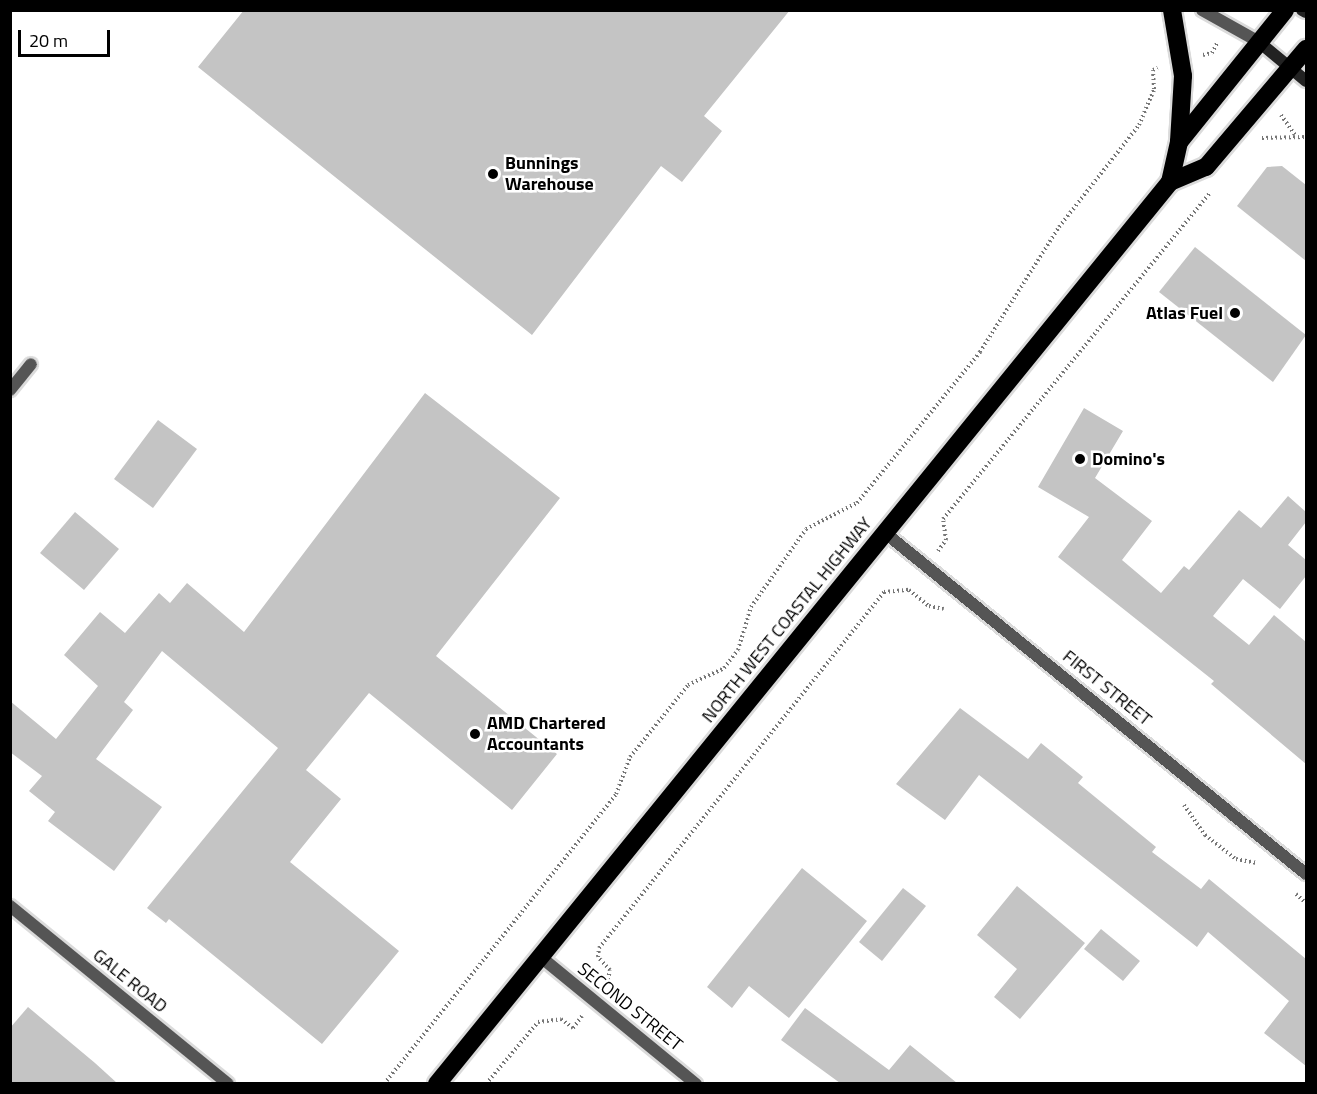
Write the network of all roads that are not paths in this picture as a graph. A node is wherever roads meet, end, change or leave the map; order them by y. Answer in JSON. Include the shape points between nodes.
{"nodes":[{"id":1,"x":1173,"y":10,"type":"edge"},
{"id":2,"x":1202,"y":10,"type":"edge"},
{"id":3,"x":1285,"y":10,"type":"edge"},
{"id":4,"x":1302,"y":10,"type":"edge"},
{"id":5,"x":1306,"y":12,"type":"edge"},
{"id":6,"x":1258,"y":42,"type":"junction"},
{"id":7,"x":1306,"y":49,"type":"edge"},
{"id":8,"x":1291,"y":68,"type":"junction"},
{"id":9,"x":1306,"y":81,"type":"edge"},
{"id":10,"x":1179,"y":142,"type":"junction"},
{"id":11,"x":1170,"y":182,"type":"junction"},
{"id":12,"x":31,"y":364,"type":"dead end"},
{"id":13,"x":10,"y":390,"type":"edge"},
{"id":14,"x":884,"y":532,"type":"junction"},
{"id":15,"x":1306,"y":873,"type":"edge"},
{"id":16,"x":10,"y":906,"type":"edge"},
{"id":17,"x":542,"y":958,"type":"junction"},
{"id":18,"x":228,"y":1083,"type":"edge"},
{"id":19,"x":437,"y":1083,"type":"edge"},
{"id":20,"x":696,"y":1083,"type":"edge"}],
"edges":[{"from":1,"to":10,"type":"highway","via":[[1184,76],[1177,116]]},
{"from":2,"to":6,"type":"street"},
{"from":3,"to":6,"type":"highway","name":"NORTH WEST COASTAL HIGHWAY"},
{"from":4,"to":5,"type":"street"},
{"from":6,"to":8,"type":"street"},
{"from":6,"to":10,"type":"highway","name":"NORTH WEST COASTAL HIGHWAY"},
{"from":7,"to":8,"type":"highway","name":"NORTH WEST COASTAL HIGHWAY"},
{"from":8,"to":9,"type":"street"},
{"from":8,"to":11,"type":"highway","name":"NORTH WEST COASTAL HIGHWAY","via":[[1206,167]]},
{"from":10,"to":11,"type":"highway","name":"NORTH WEST COASTAL HIGHWAY"},
{"from":11,"to":14,"type":"highway","name":"NORTH WEST COASTAL HIGHWAY"},
{"from":12,"to":13,"type":"street"},
{"from":14,"to":15,"type":"street","name":"FIRST STREET"},
{"from":14,"to":17,"type":"highway","name":"NORTH WEST COASTAL HIGHWAY"},
{"from":16,"to":18,"type":"street","name":"GALE ROAD"},
{"from":17,"to":19,"type":"highway","name":"NORTH WEST COASTAL HIGHWAY"},
{"from":17,"to":20,"type":"street","name":"SECOND STREET"}]}
